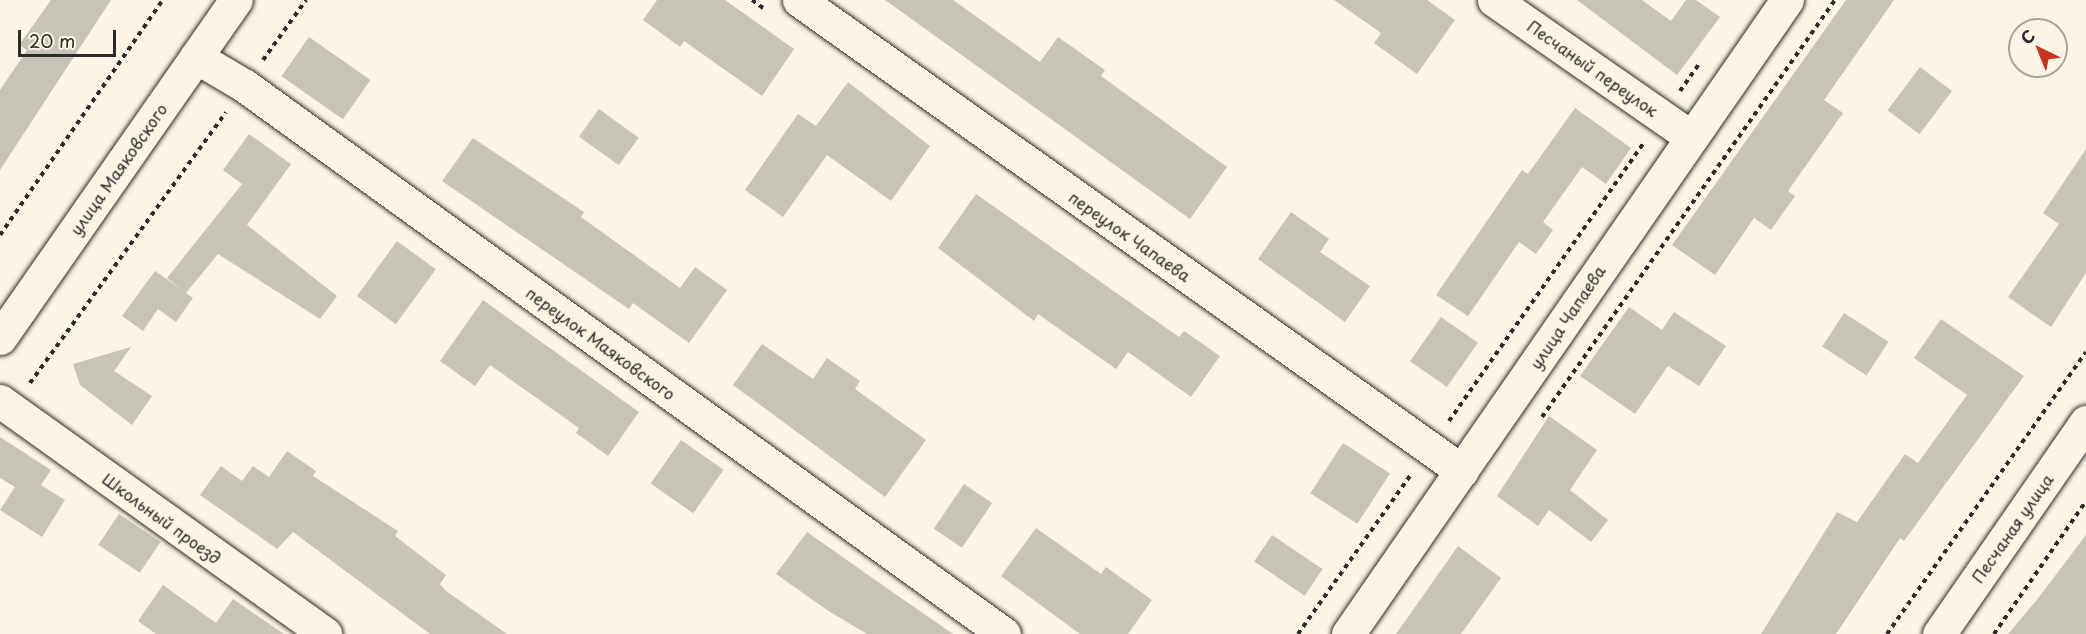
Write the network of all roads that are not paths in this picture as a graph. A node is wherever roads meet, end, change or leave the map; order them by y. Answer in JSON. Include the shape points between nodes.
{"nodes":[{"id":1,"x":236,"y":0,"type":"edge"},
{"id":2,"x":800,"y":0,"type":"edge"},
{"id":3,"x":1494,"y":0,"type":"edge"},
{"id":4,"x":1787,"y":0,"type":"edge"},
{"id":5,"x":196,"y":57,"type":"junction"},
{"id":6,"x":1691,"y":137,"type":"junction"},
{"id":7,"x":0,"y":338,"type":"edge"},
{"id":8,"x":6,"y":405,"type":"edge"},
{"id":9,"x":2086,"y":422,"type":"edge"},
{"id":10,"x":1462,"y":471,"type":"junction"},
{"id":11,"x":325,"y":634,"type":"edge"},
{"id":12,"x":1004,"y":634,"type":"edge"},
{"id":13,"x":1348,"y":634,"type":"edge"},
{"id":14,"x":1939,"y":634,"type":"edge"}],
"edges":[{"from":1,"to":5,"type":"street","name":"улица Маяковского"},
{"from":2,"to":10,"type":"street","name":"переулок Чапаева"},
{"from":3,"to":6,"type":"street","name":"Песчаный переулок"},
{"from":4,"to":6,"type":"street","name":"улица Чапаева"},
{"from":5,"to":7,"type":"street","name":"улица Маяковского"},
{"from":5,"to":12,"type":"street","name":"переулок Маяковского","via":[[245,86]]},
{"from":6,"to":10,"type":"street","name":"улица Чапаева"},
{"from":8,"to":11,"type":"street","name":"Школьный проезд"},
{"from":9,"to":14,"type":"street","name":"Песчаная улица"},
{"from":10,"to":13,"type":"street","name":"улица Чапаева"}]}
